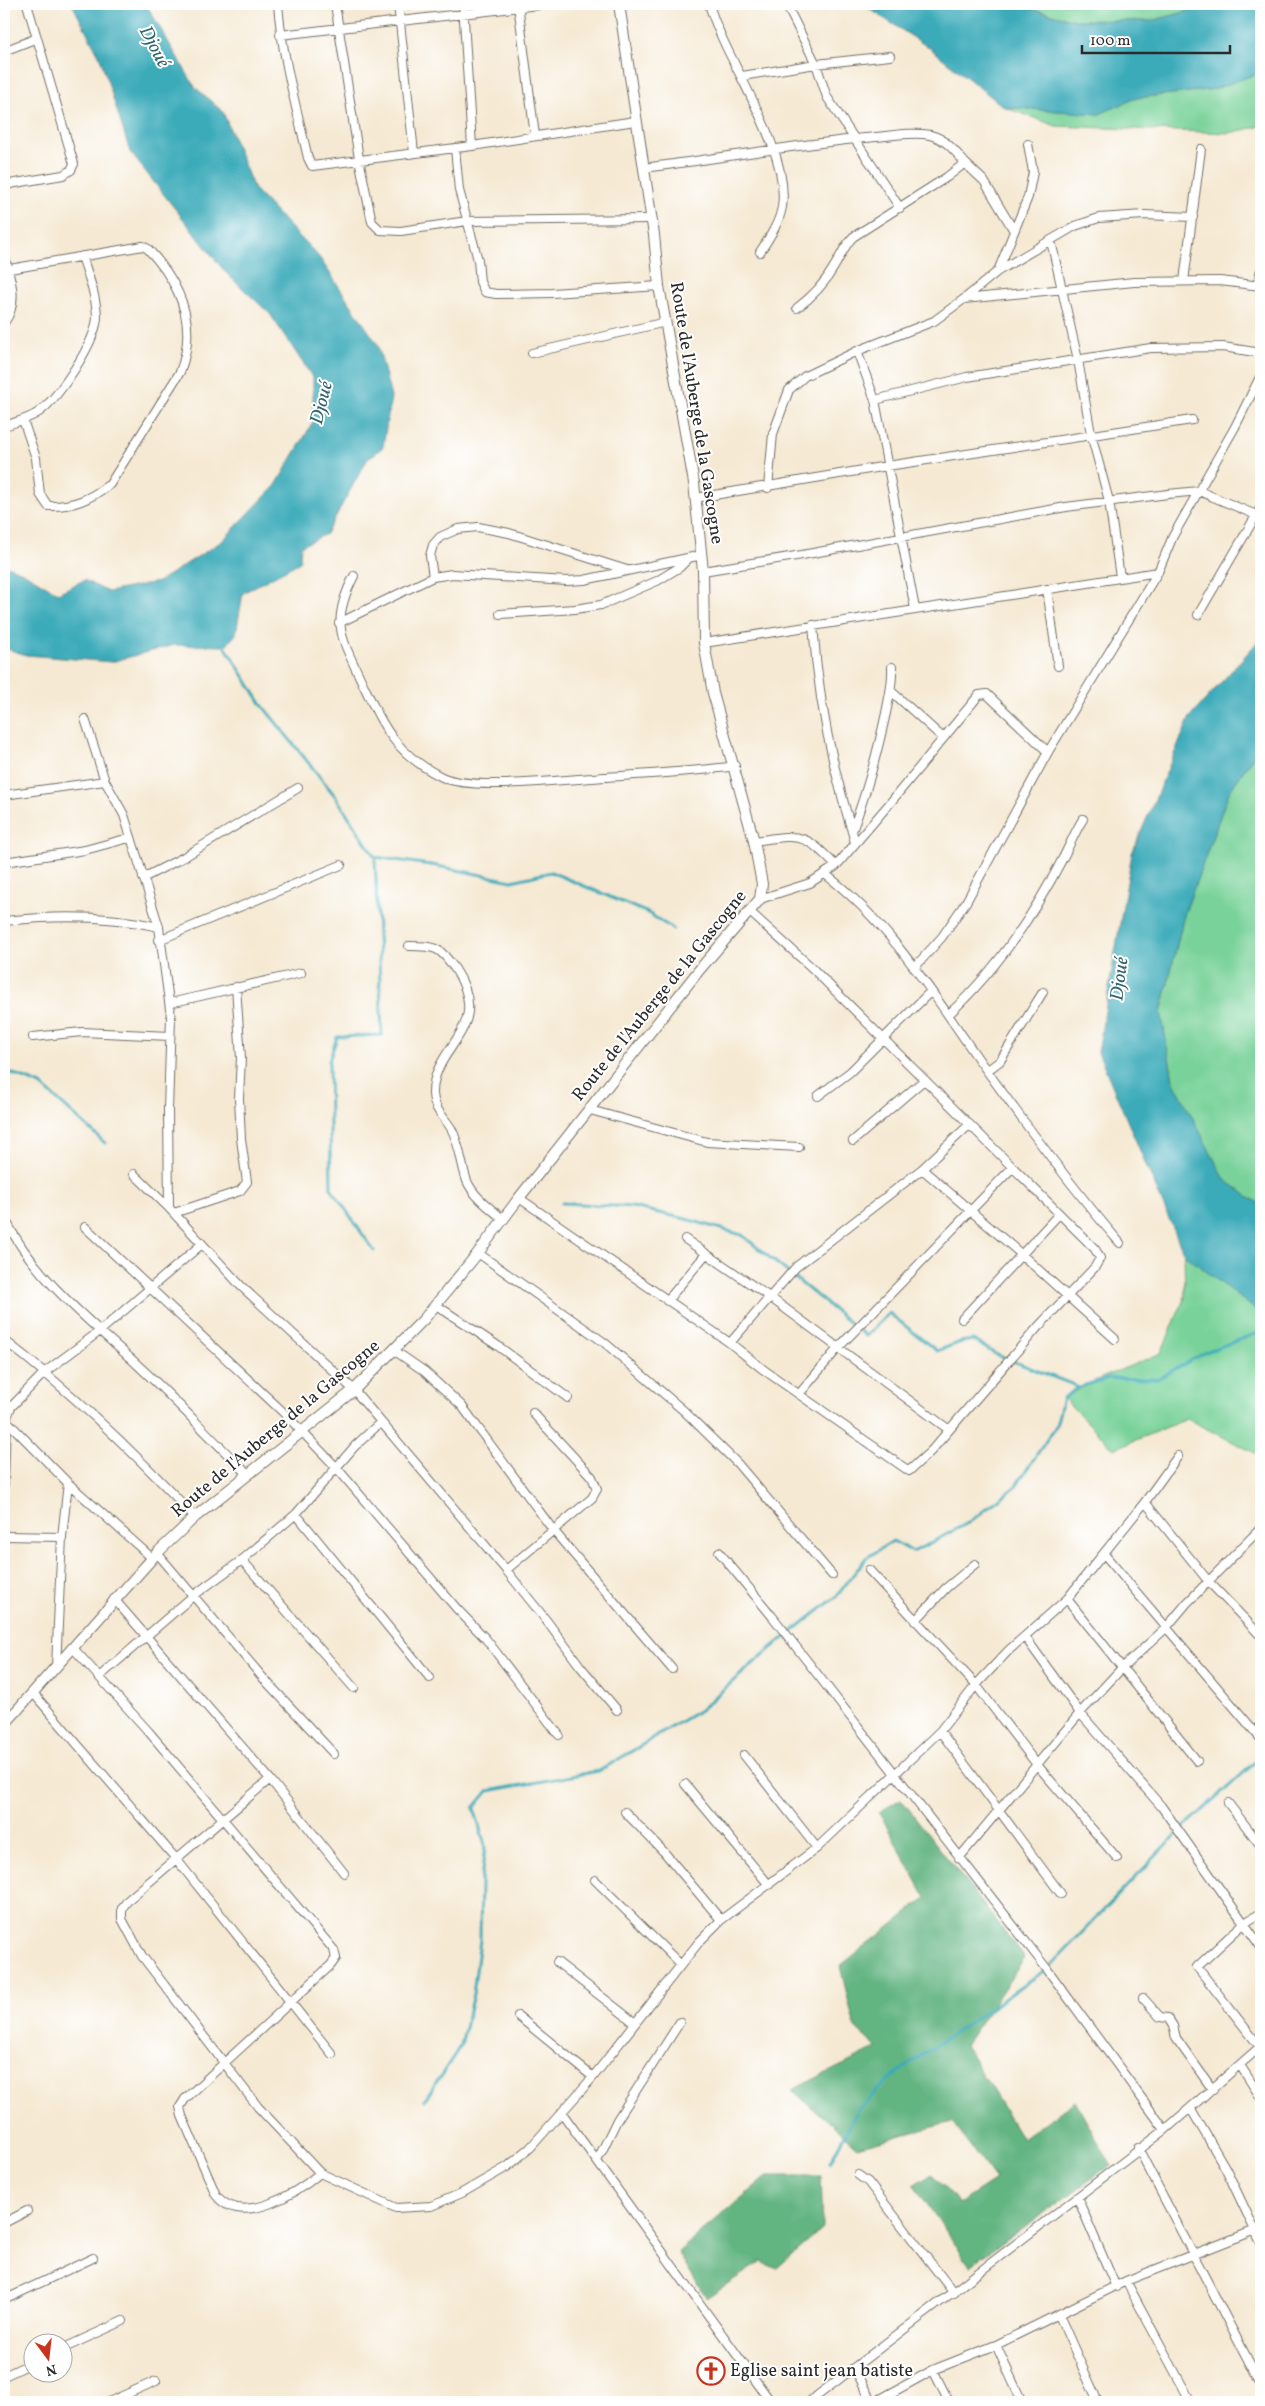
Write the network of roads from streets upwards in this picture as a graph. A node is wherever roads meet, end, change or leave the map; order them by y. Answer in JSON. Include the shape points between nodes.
{"nodes":[{"id":1,"x":27,"y":4,"type":"edge"},
{"id":2,"x":278,"y":4,"type":"edge"},
{"id":3,"x":335,"y":4,"type":"edge"},
{"id":4,"x":398,"y":4,"type":"edge"},
{"id":5,"x":463,"y":4,"type":"edge"},
{"id":6,"x":547,"y":4,"type":"edge"},
{"id":7,"x":619,"y":4,"type":"edge"},
{"id":8,"x":710,"y":4,"type":"edge"},
{"id":9,"x":775,"y":4,"type":"edge"},
{"id":10,"x":518,"y":5,"type":"edge"},
{"id":11,"x":786,"y":6,"type":"edge"},
{"id":12,"x":464,"y":13,"type":"junction"},
{"id":13,"x":400,"y":22,"type":"junction"},
{"id":14,"x":337,"y":28,"type":"junction"},
{"id":15,"x":280,"y":35,"type":"junction"},
{"id":16,"x":37,"y":38,"type":"junction"},
{"id":17,"x":4,"y":51,"type":"edge"},
{"id":18,"x":890,"y":56,"type":"dead end"},
{"id":19,"x":816,"y":64,"type":"junction"},
{"id":20,"x":742,"y":76,"type":"junction"},
{"id":21,"x":635,"y":121,"type":"junction"},
{"id":22,"x":535,"y":136,"type":"junction"},
{"id":23,"x":854,"y":139,"type":"junction"},
{"id":24,"x":1028,"y":144,"type":"dead end"},
{"id":25,"x":472,"y":146,"type":"junction"},
{"id":26,"x":455,"y":148,"type":"junction"},
{"id":27,"x":1201,"y":149,"type":"dead end"},
{"id":28,"x":774,"y":150,"type":"junction"},
{"id":29,"x":414,"y":153,"type":"junction"},
{"id":30,"x":359,"y":159,"type":"junction"},
{"id":31,"x":965,"y":163,"type":"junction"},
{"id":32,"x":643,"y":168,"type":"junction"},
{"id":33,"x":4,"y":185,"type":"edge"},
{"id":34,"x":900,"y":208,"type":"junction"},
{"id":35,"x":1192,"y":217,"type":"junction"},
{"id":36,"x":651,"y":219,"type":"junction"},
{"id":37,"x":467,"y":221,"type":"junction"},
{"id":38,"x":1014,"y":231,"type":"junction"},
{"id":39,"x":1051,"y":242,"type":"junction"},
{"id":40,"x":760,"y":252,"type":"dead end"},
{"id":41,"x":4,"y":255,"type":"edge"},
{"id":42,"x":82,"y":256,"type":"junction"},
{"id":43,"x":6,"y":270,"type":"edge"},
{"id":44,"x":1261,"y":270,"type":"edge"},
{"id":45,"x":998,"y":271,"type":"junction"},
{"id":46,"x":1184,"y":281,"type":"junction"},
{"id":47,"x":1259,"y":285,"type":"edge"},
{"id":48,"x":659,"y":286,"type":"junction"},
{"id":49,"x":1062,"y":289,"type":"junction"},
{"id":50,"x":964,"y":299,"type":"junction"},
{"id":51,"x":797,"y":308,"type":"dead end"},
{"id":52,"x":666,"y":322,"type":"junction"},
{"id":53,"x":4,"y":323,"type":"edge"},
{"id":54,"x":857,"y":351,"type":"junction"},
{"id":55,"x":532,"y":353,"type":"dead end"},
{"id":56,"x":1261,"y":353,"type":"edge"},
{"id":57,"x":1078,"y":360,"type":"junction"},
{"id":58,"x":1261,"y":375,"type":"edge"},
{"id":59,"x":875,"y":400,"type":"junction"},
{"id":60,"x":23,"y":420,"type":"junction"},
{"id":61,"x":1192,"y":420,"type":"dead end"},
{"id":62,"x":4,"y":426,"type":"edge"},
{"id":63,"x":1091,"y":434,"type":"junction"},
{"id":64,"x":887,"y":466,"type":"junction"},
{"id":65,"x":768,"y":488,"type":"junction"},
{"id":66,"x":1199,"y":492,"type":"junction"},
{"id":67,"x":696,"y":498,"type":"junction"},
{"id":68,"x":1109,"y":501,"type":"junction"},
{"id":69,"x":1261,"y":507,"type":"edge"},
{"id":70,"x":1259,"y":516,"type":"edge"},
{"id":71,"x":903,"y":537,"type":"junction"},
{"id":72,"x":702,"y":555,"type":"junction"},
{"id":73,"x":689,"y":558,"type":"junction"},
{"id":74,"x":629,"y":570,"type":"junction"},
{"id":75,"x":703,"y":571,"type":"junction"},
{"id":76,"x":1158,"y":572,"type":"junction"},
{"id":77,"x":354,"y":576,"type":"dead end"},
{"id":78,"x":434,"y":577,"type":"junction"},
{"id":79,"x":1120,"y":577,"type":"junction"},
{"id":80,"x":1047,"y":589,"type":"junction"},
{"id":81,"x":915,"y":609,"type":"junction"},
{"id":82,"x":500,"y":614,"type":"dead end"},
{"id":83,"x":1198,"y":614,"type":"dead end"},
{"id":84,"x":339,"y":622,"type":"junction"},
{"id":85,"x":813,"y":625,"type":"junction"},
{"id":86,"x":704,"y":643,"type":"junction"},
{"id":87,"x":1058,"y":666,"type":"dead end"},
{"id":88,"x":892,"y":667,"type":"dead end"},
{"id":89,"x":891,"y":691,"type":"junction"},
{"id":90,"x":84,"y":719,"type":"dead end"},
{"id":91,"x":942,"y":737,"type":"junction"},
{"id":92,"x":1048,"y":752,"type":"junction"},
{"id":93,"x":735,"y":766,"type":"junction"},
{"id":94,"x":105,"y":781,"type":"junction"},
{"id":95,"x":298,"y":788,"type":"dead end"},
{"id":96,"x":4,"y":795,"type":"edge"},
{"id":97,"x":1083,"y":819,"type":"dead end"},
{"id":98,"x":852,"y":832,"type":"junction"},
{"id":99,"x":129,"y":838,"type":"junction"},
{"id":100,"x":754,"y":841,"type":"junction"},
{"id":101,"x":855,"y":843,"type":"junction"},
{"id":102,"x":4,"y":862,"type":"edge"},
{"id":103,"x":341,"y":865,"type":"dead end"},
{"id":104,"x":836,"y":866,"type":"junction"},
{"id":105,"x":825,"y":874,"type":"junction"},
{"id":106,"x":143,"y":878,"type":"junction"},
{"id":107,"x":760,"y":900,"type":"junction"},
{"id":108,"x":750,"y":912,"type":"junction"},
{"id":109,"x":4,"y":921,"type":"edge"},
{"id":110,"x":159,"y":927,"type":"junction"},
{"id":111,"x":159,"y":940,"type":"junction"},
{"id":112,"x":409,"y":946,"type":"dead end"},
{"id":113,"x":915,"y":967,"type":"junction"},
{"id":114,"x":301,"y":973,"type":"dead end"},
{"id":115,"x":236,"y":987,"type":"junction"},
{"id":116,"x":931,"y":991,"type":"junction"},
{"id":117,"x":1043,"y":992,"type":"dead end"},
{"id":118,"x":170,"y":1003,"type":"junction"},
{"id":119,"x":948,"y":1015,"type":"junction"},
{"id":120,"x":33,"y":1036,"type":"dead end"},
{"id":121,"x":170,"y":1036,"type":"junction"},
{"id":122,"x":882,"y":1039,"type":"junction"},
{"id":123,"x":988,"y":1070,"type":"junction"},
{"id":124,"x":924,"y":1080,"type":"junction"},
{"id":125,"x":818,"y":1096,"type":"dead end"},
{"id":126,"x":590,"y":1110,"type":"junction"},
{"id":127,"x":969,"y":1125,"type":"junction"},
{"id":128,"x":853,"y":1141,"type":"dead end"},
{"id":129,"x":799,"y":1147,"type":"dead end"},
{"id":130,"x":1012,"y":1168,"type":"junction"},
{"id":131,"x":922,"y":1169,"type":"junction"},
{"id":132,"x":134,"y":1174,"type":"dead end"},
{"id":133,"x":518,"y":1198,"type":"junction"},
{"id":134,"x":969,"y":1210,"type":"junction"},
{"id":135,"x":172,"y":1211,"type":"junction"},
{"id":136,"x":1059,"y":1214,"type":"junction"},
{"id":137,"x":4,"y":1217,"type":"edge"},
{"id":138,"x":503,"y":1219,"type":"junction"},
{"id":139,"x":85,"y":1227,"type":"dead end"},
{"id":140,"x":685,"y":1239,"type":"dead end"},
{"id":141,"x":1120,"y":1243,"type":"dead end"},
{"id":142,"x":202,"y":1244,"type":"junction"},
{"id":143,"x":478,"y":1253,"type":"junction"},
{"id":144,"x":706,"y":1254,"type":"junction"},
{"id":145,"x":1021,"y":1254,"type":"junction"},
{"id":146,"x":150,"y":1288,"type":"junction"},
{"id":147,"x":1068,"y":1296,"type":"junction"},
{"id":148,"x":771,"y":1298,"type":"junction"},
{"id":149,"x":668,"y":1301,"type":"junction"},
{"id":150,"x":436,"y":1305,"type":"junction"},
{"id":151,"x":962,"y":1319,"type":"dead end"},
{"id":152,"x":100,"y":1330,"type":"junction"},
{"id":153,"x":1115,"y":1339,"type":"dead end"},
{"id":154,"x":4,"y":1340,"type":"edge"},
{"id":155,"x":730,"y":1344,"type":"junction"},
{"id":156,"x":839,"y":1347,"type":"junction"},
{"id":157,"x":395,"y":1351,"type":"junction"},
{"id":158,"x":45,"y":1372,"type":"junction"},
{"id":159,"x":354,"y":1390,"type":"junction"},
{"id":160,"x":800,"y":1394,"type":"junction"},
{"id":161,"x":568,"y":1398,"type":"dead end"},
{"id":162,"x":533,"y":1413,"type":"dead end"},
{"id":163,"x":5,"y":1419,"type":"edge"},
{"id":164,"x":381,"y":1422,"type":"junction"},
{"id":165,"x":948,"y":1429,"type":"junction"},
{"id":166,"x":302,"y":1431,"type":"junction"},
{"id":167,"x":1178,"y":1456,"type":"dead end"},
{"id":168,"x":336,"y":1467,"type":"junction"},
{"id":169,"x":248,"y":1474,"type":"junction"},
{"id":170,"x":68,"y":1482,"type":"junction"},
{"id":171,"x":4,"y":1484,"type":"edge"},
{"id":172,"x":1145,"y":1502,"type":"junction"},
{"id":173,"x":296,"y":1514,"type":"junction"},
{"id":174,"x":195,"y":1517,"type":"junction"},
{"id":175,"x":1261,"y":1528,"type":"edge"},
{"id":176,"x":552,"y":1530,"type":"junction"},
{"id":177,"x":4,"y":1536,"type":"edge"},
{"id":178,"x":62,"y":1537,"type":"junction"},
{"id":179,"x":719,"y":1552,"type":"dead end"},
{"id":180,"x":1104,"y":1554,"type":"junction"},
{"id":181,"x":154,"y":1556,"type":"junction"},
{"id":182,"x":242,"y":1560,"type":"junction"},
{"id":183,"x":976,"y":1564,"type":"dead end"},
{"id":184,"x":506,"y":1570,"type":"junction"},
{"id":185,"x":869,"y":1570,"type":"dead end"},
{"id":186,"x":832,"y":1575,"type":"dead end"},
{"id":187,"x":1209,"y":1582,"type":"junction"},
{"id":188,"x":193,"y":1596,"type":"junction"},
{"id":189,"x":114,"y":1599,"type":"junction"},
{"id":190,"x":1067,"y":1599,"type":"junction"},
{"id":191,"x":915,"y":1621,"type":"junction"},
{"id":192,"x":1166,"y":1628,"type":"junction"},
{"id":193,"x":1261,"y":1636,"type":"edge"},
{"id":194,"x":145,"y":1637,"type":"junction"},
{"id":195,"x":1025,"y":1637,"type":"junction"},
{"id":196,"x":73,"y":1648,"type":"junction"},
{"id":197,"x":56,"y":1668,"type":"junction"},
{"id":198,"x":1122,"y":1668,"type":"junction"},
{"id":199,"x":672,"y":1669,"type":"dead end"},
{"id":200,"x":99,"y":1677,"type":"junction"},
{"id":201,"x":430,"y":1678,"type":"dead end"},
{"id":202,"x":976,"y":1685,"type":"junction"},
{"id":203,"x":354,"y":1688,"type":"dead end"},
{"id":204,"x":34,"y":1694,"type":"junction"},
{"id":205,"x":617,"y":1710,"type":"dead end"},
{"id":206,"x":1080,"y":1714,"type":"junction"},
{"id":207,"x":4,"y":1725,"type":"edge"},
{"id":208,"x":940,"y":1731,"type":"junction"},
{"id":209,"x":559,"y":1735,"type":"dead end"},
{"id":210,"x":1261,"y":1739,"type":"edge"},
{"id":211,"x":334,"y":1754,"type":"dead end"},
{"id":212,"x":744,"y":1755,"type":"dead end"},
{"id":213,"x":1197,"y":1761,"type":"dead end"},
{"id":214,"x":1038,"y":1766,"type":"junction"},
{"id":215,"x":894,"y":1775,"type":"junction"},
{"id":216,"x":270,"y":1779,"type":"junction"},
{"id":217,"x":685,"y":1784,"type":"dead end"},
{"id":218,"x":1228,"y":1803,"type":"dead end"},
{"id":219,"x":999,"y":1811,"type":"junction"},
{"id":220,"x":625,"y":1812,"type":"dead end"},
{"id":221,"x":224,"y":1820,"type":"junction"},
{"id":222,"x":1261,"y":1846,"type":"edge"},
{"id":223,"x":817,"y":1848,"type":"junction"},
{"id":224,"x":959,"y":1858,"type":"junction"},
{"id":225,"x":1117,"y":1858,"type":"dead end"},
{"id":226,"x":176,"y":1860,"type":"junction"},
{"id":227,"x":344,"y":1873,"type":"dead end"},
{"id":228,"x":595,"y":1880,"type":"dead end"},
{"id":229,"x":769,"y":1885,"type":"junction"},
{"id":230,"x":1062,"y":1894,"type":"dead end"},
{"id":231,"x":1261,"y":1913,"type":"edge"},
{"id":232,"x":721,"y":1920,"type":"junction"},
{"id":233,"x":1243,"y":1924,"type":"junction"},
{"id":234,"x":1261,"y":1947,"type":"edge"},
{"id":235,"x":557,"y":1962,"type":"dead end"},
{"id":236,"x":680,"y":1964,"type":"junction"},
{"id":237,"x":1143,"y":1998,"type":"dead end"},
{"id":238,"x":292,"y":2003,"type":"junction"},
{"id":239,"x":518,"y":2016,"type":"dead end"},
{"id":240,"x":680,"y":2022,"type":"dead end"},
{"id":241,"x":635,"y":2023,"type":"junction"},
{"id":242,"x":1261,"y":2046,"type":"edge"},
{"id":243,"x":332,"y":2054,"type":"dead end"},
{"id":244,"x":224,"y":2064,"type":"junction"},
{"id":245,"x":1240,"y":2065,"type":"junction"},
{"id":246,"x":593,"y":2077,"type":"junction"},
{"id":247,"x":1213,"y":2090,"type":"junction"},
{"id":248,"x":1261,"y":2098,"type":"edge"},
{"id":249,"x":1191,"y":2108,"type":"junction"},
{"id":250,"x":562,"y":2113,"type":"junction"},
{"id":251,"x":1165,"y":2130,"type":"junction"},
{"id":252,"x":1138,"y":2148,"type":"junction"},
{"id":253,"x":597,"y":2161,"type":"junction"},
{"id":254,"x":320,"y":2173,"type":"junction"},
{"id":255,"x":858,"y":2175,"type":"dead end"},
{"id":256,"x":1078,"y":2197,"type":"junction"},
{"id":257,"x":27,"y":2211,"type":"dead end"},
{"id":258,"x":4,"y":2223,"type":"edge"},
{"id":259,"x":1258,"y":2230,"type":"edge"},
{"id":260,"x":1261,"y":2243,"type":"edge"},
{"id":261,"x":1192,"y":2255,"type":"junction"},
{"id":262,"x":93,"y":2258,"type":"dead end"},
{"id":263,"x":1126,"y":2281,"type":"junction"},
{"id":264,"x":1116,"y":2287,"type":"junction"},
{"id":265,"x":954,"y":2293,"type":"junction"},
{"id":266,"x":4,"y":2300,"type":"edge"},
{"id":267,"x":1059,"y":2315,"type":"junction"},
{"id":268,"x":123,"y":2321,"type":"dead end"},
{"id":269,"x":72,"y":2344,"type":"edge"},
{"id":270,"x":996,"y":2345,"type":"junction"},
{"id":271,"x":22,"y":2368,"type":"edge"},
{"id":272,"x":854,"y":2368,"type":"junction"},
{"id":273,"x":933,"y":2370,"type":"junction"},
{"id":274,"x":4,"y":2376,"type":"edge"},
{"id":275,"x":156,"y":2381,"type":"dead end"},
{"id":276,"x":1261,"y":2385,"type":"edge"},
{"id":277,"x":110,"y":2402,"type":"edge"},
{"id":278,"x":771,"y":2402,"type":"edge"},
{"id":279,"x":809,"y":2402,"type":"edge"},
{"id":280,"x":874,"y":2402,"type":"edge"},
{"id":281,"x":950,"y":2402,"type":"edge"},
{"id":282,"x":1022,"y":2402,"type":"edge"},
{"id":283,"x":1098,"y":2402,"type":"edge"},
{"id":284,"x":1190,"y":2402,"type":"edge"}],
"edges":[{"from":1,"to":16,"type":"street"},
{"from":2,"to":15,"type":"street"},
{"from":3,"to":14,"type":"street"},
{"from":4,"to":13,"type":"street"},
{"from":5,"to":12,"type":"street"},
{"from":6,"to":10,"type":"street"},
{"from":7,"to":21,"type":"street","name":"Route de l'Auberge de la Gascogne"},
{"from":8,"to":20,"type":"street"},
{"from":9,"to":11,"type":"street"},
{"from":10,"to":12,"type":"street"},
{"from":10,"to":22,"type":"street"},
{"from":11,"to":19,"type":"street"},
{"from":12,"to":13,"type":"street"},
{"from":12,"to":25,"type":"street"},
{"from":13,"to":14,"type":"street"},
{"from":13,"to":29,"type":"street"},
{"from":14,"to":15,"type":"street"},
{"from":14,"to":30,"type":"street"},
{"from":15,"to":30,"type":"street","via":[[312,166]]},
{"from":16,"to":17,"type":"street"},
{"from":16,"to":33,"type":"street","via":[[74,164],[63,175]]},
{"from":18,"to":19,"type":"street"},
{"from":19,"to":20,"type":"street"},
{"from":19,"to":23,"type":"street","via":[[827,97]]},
{"from":20,"to":28,"type":"street"},
{"from":21,"to":22,"type":"street"},
{"from":21,"to":32,"type":"street","name":"Route de l'Auberge de la Gascogne"},
{"from":22,"to":25,"type":"street"},
{"from":23,"to":28,"type":"street"},
{"from":23,"to":31,"type":"street","via":[[929,135],[951,146]]},
{"from":23,"to":34,"type":"street"},
{"from":24,"to":38,"type":"street","via":[[1033,172],[1028,197]]},
{"from":25,"to":26,"type":"street"},
{"from":26,"to":29,"type":"street"},
{"from":26,"to":37,"type":"street","via":[[459,190]]},
{"from":27,"to":35,"type":"street"},
{"from":28,"to":32,"type":"street"},
{"from":28,"to":40,"type":"street","via":[[782,184],[782,206],[778,221]]},
{"from":29,"to":30,"type":"street"},
{"from":30,"to":37,"type":"street","via":[[372,222],[380,230],[400,231]]},
{"from":31,"to":34,"type":"street"},
{"from":31,"to":38,"type":"street","via":[[984,181]]},
{"from":32,"to":36,"type":"street","name":"Route de l'Auberge de la Gascogne"},
{"from":34,"to":51,"type":"street","via":[[848,242],[818,289]]},
{"from":35,"to":39,"type":"street","via":[[1144,215],[1099,218],[1075,226]]},
{"from":35,"to":46,"type":"street"},
{"from":36,"to":37,"type":"street"},
{"from":36,"to":48,"type":"street","name":"Route de l'Auberge de la Gascogne"},
{"from":37,"to":48,"type":"street","via":[[485,292],[552,293]]},
{"from":38,"to":45,"type":"street"},
{"from":39,"to":45,"type":"street"},
{"from":39,"to":49,"type":"street"},
{"from":41,"to":43,"type":"street"},
{"from":42,"to":43,"type":"street"},
{"from":42,"to":60,"type":"street","via":[[94,297],[95,333],[52,400]]},
{"from":42,"to":60,"type":"street","via":[[134,246],[148,249],[173,278],[189,336],[187,354],[180,372],[110,484],[93,497],[65,507],[48,506],[40,494],[36,458]]},
{"from":43,"to":53,"type":"street","via":[[13,288],[13,301]]},
{"from":44,"to":47,"type":"street"},
{"from":45,"to":50,"type":"street"},
{"from":46,"to":47,"type":"street"},
{"from":46,"to":49,"type":"street"},
{"from":48,"to":52,"type":"street","name":"Route de l'Auberge de la Gascogne"},
{"from":49,"to":50,"type":"street"},
{"from":49,"to":57,"type":"street"},
{"from":50,"to":54,"type":"street","via":[[934,321]]},
{"from":52,"to":55,"type":"street"},
{"from":52,"to":67,"type":"street","name":"Route de l'Auberge de la Gascogne"},
{"from":54,"to":59,"type":"street"},
{"from":54,"to":65,"type":"street","via":[[805,376],[789,390],[773,434]]},
{"from":56,"to":57,"type":"street","via":[[1240,348],[1178,346]]},
{"from":57,"to":59,"type":"street","via":[[966,377]]},
{"from":57,"to":63,"type":"street"},
{"from":58,"to":66,"type":"street"},
{"from":59,"to":64,"type":"street"},
{"from":60,"to":62,"type":"street"},
{"from":61,"to":63,"type":"street"},
{"from":63,"to":64,"type":"street"},
{"from":63,"to":68,"type":"street"},
{"from":64,"to":65,"type":"street"},
{"from":64,"to":71,"type":"street"},
{"from":65,"to":67,"type":"street"},
{"from":66,"to":68,"type":"street"},
{"from":66,"to":70,"type":"street"},
{"from":66,"to":76,"type":"street"},
{"from":67,"to":72,"type":"street","name":"Route de l'Auberge de la Gascogne"},
{"from":68,"to":71,"type":"street"},
{"from":68,"to":79,"type":"street"},
{"from":69,"to":70,"type":"street"},
{"from":70,"to":83,"type":"street"},
{"from":71,"to":75,"type":"street"},
{"from":71,"to":81,"type":"street"},
{"from":72,"to":73,"type":"street"},
{"from":72,"to":75,"type":"street","name":"Route de l'Auberge de la Gascogne"},
{"from":73,"to":74,"type":"street"},
{"from":73,"to":82,"type":"street","via":[[657,581],[601,605],[562,611]]},
{"from":74,"to":78,"type":"street","via":[[567,581],[452,574]]},
{"from":74,"to":78,"type":"street","via":[[509,533],[478,527],[458,529],[440,537],[430,556]]},
{"from":75,"to":86,"type":"street","name":"Route de l'Auberge de la Gascogne"},
{"from":76,"to":79,"type":"street"},
{"from":76,"to":92,"type":"street"},
{"from":77,"to":84,"type":"street","via":[[343,598]]},
{"from":78,"to":84,"type":"street"},
{"from":79,"to":80,"type":"street"},
{"from":80,"to":81,"type":"street"},
{"from":80,"to":87,"type":"street"},
{"from":81,"to":85,"type":"street"},
{"from":84,"to":93,"type":"street","via":[[350,656],[380,721],[394,743],[443,777],[461,783],[550,781],[693,772]]},
{"from":85,"to":86,"type":"street"},
{"from":85,"to":98,"type":"street","via":[[816,672],[824,717]]},
{"from":86,"to":93,"type":"street","name":"Route de l'Auberge de la Gascogne","via":[[713,693]]},
{"from":88,"to":89,"type":"street"},
{"from":89,"to":91,"type":"street"},
{"from":89,"to":98,"type":"street","via":[[868,790]]},
{"from":90,"to":94,"type":"street"},
{"from":91,"to":92,"type":"street","via":[[973,700],[987,694]]},
{"from":91,"to":101,"type":"street"},
{"from":92,"to":113,"type":"street","via":[[966,902],[942,937]]},
{"from":93,"to":100,"type":"street","name":"Route de l'Auberge de la Gascogne"},
{"from":94,"to":96,"type":"street"},
{"from":94,"to":99,"type":"street","via":[[124,815]]},
{"from":95,"to":106,"type":"street","via":[[192,853]]},
{"from":97,"to":119,"type":"street","via":[[1011,945],[970,995]]},
{"from":98,"to":101,"type":"street"},
{"from":99,"to":102,"type":"street","via":[[85,850]]},
{"from":99,"to":106,"type":"street"},
{"from":100,"to":104,"type":"street","via":[[793,836],[809,840]]},
{"from":100,"to":107,"type":"street","name":"Route de l'Auberge de la Gascogne","via":[[762,884]]},
{"from":101,"to":104,"type":"street"},
{"from":103,"to":111,"type":"street"},
{"from":104,"to":105,"type":"street"},
{"from":105,"to":107,"type":"street","via":[[810,883]]},
{"from":105,"to":113,"type":"street","via":[[867,910]]},
{"from":106,"to":110,"type":"street"},
{"from":107,"to":108,"type":"street","name":"Route de l'Auberge de la Gascogne"},
{"from":108,"to":122,"type":"street","via":[[810,966]]},
{"from":108,"to":126,"type":"street","name":"Route de l'Auberge de la Gascogne","via":[[700,969]]},
{"from":109,"to":110,"type":"street","via":[[102,918]]},
{"from":110,"to":111,"type":"street"},
{"from":111,"to":118,"type":"street"},
{"from":112,"to":138,"type":"street","via":[[440,949],[466,986],[469,1007],[466,1019],[461,1035],[437,1076],[433,1095],[435,1108],[456,1137],[468,1182],[483,1202]]},
{"from":113,"to":116,"type":"street"},
{"from":114,"to":115,"type":"street"},
{"from":115,"to":118,"type":"street"},
{"from":115,"to":135,"type":"street","via":[[241,1058],[240,1130],[247,1182],[240,1191]]},
{"from":116,"to":119,"type":"street"},
{"from":116,"to":122,"type":"street"},
{"from":117,"to":123,"type":"street","via":[[1000,1061]]},
{"from":118,"to":121,"type":"street"},
{"from":119,"to":123,"type":"street"},
{"from":120,"to":121,"type":"street","via":[[82,1032]]},
{"from":121,"to":135,"type":"street"},
{"from":122,"to":124,"type":"street"},
{"from":122,"to":125,"type":"street","via":[[850,1072]]},
{"from":123,"to":141,"type":"street","via":[[1084,1201]]},
{"from":124,"to":127,"type":"street"},
{"from":124,"to":128,"type":"street"},
{"from":126,"to":129,"type":"street","via":[[707,1142]]},
{"from":126,"to":133,"type":"street","name":"Route de l'Auberge de la Gascogne"},
{"from":127,"to":130,"type":"street"},
{"from":127,"to":131,"type":"street"},
{"from":130,"to":134,"type":"street"},
{"from":130,"to":136,"type":"street"},
{"from":131,"to":134,"type":"street"},
{"from":131,"to":148,"type":"street","via":[[796,1267]]},
{"from":132,"to":135,"type":"street"},
{"from":133,"to":138,"type":"street","name":"Route de l'Auberge de la Gascogne"},
{"from":133,"to":149,"type":"street"},
{"from":134,"to":145,"type":"street"},
{"from":134,"to":156,"type":"street"},
{"from":135,"to":142,"type":"street"},
{"from":136,"to":145,"type":"street"},
{"from":136,"to":147,"type":"street","via":[[1100,1258]]},
{"from":137,"to":152,"type":"street","via":[[15,1239],[55,1288]]},
{"from":138,"to":143,"type":"street","name":"Route de l'Auberge de la Gascogne"},
{"from":139,"to":146,"type":"street"},
{"from":140,"to":144,"type":"street"},
{"from":142,"to":146,"type":"street"},
{"from":142,"to":159,"type":"street","via":[[241,1286]]},
{"from":143,"to":150,"type":"street","name":"Route de l'Auberge de la Gascogne"},
{"from":143,"to":186,"type":"street","via":[[605,1343],[684,1410],[737,1463]]},
{"from":144,"to":148,"type":"street"},
{"from":144,"to":149,"type":"street"},
{"from":145,"to":147,"type":"street"},
{"from":145,"to":151,"type":"street"},
{"from":146,"to":152,"type":"street"},
{"from":146,"to":166,"type":"street"},
{"from":147,"to":153,"type":"street"},
{"from":147,"to":165,"type":"street"},
{"from":148,"to":155,"type":"street"},
{"from":148,"to":156,"type":"street"},
{"from":149,"to":155,"type":"street"},
{"from":150,"to":157,"type":"street","name":"Route de l'Auberge de la Gascogne"},
{"from":150,"to":161,"type":"street"},
{"from":152,"to":158,"type":"street"},
{"from":152,"to":169,"type":"street"},
{"from":154,"to":158,"type":"street"},
{"from":155,"to":160,"type":"street"},
{"from":156,"to":160,"type":"street"},
{"from":156,"to":165,"type":"street"},
{"from":157,"to":159,"type":"street","name":"Route de l'Auberge de la Gascogne"},
{"from":157,"to":176,"type":"street","via":[[424,1371],[462,1406]]},
{"from":158,"to":163,"type":"street","via":[[11,1406]]},
{"from":158,"to":174,"type":"street","via":[[138,1458]]},
{"from":159,"to":164,"type":"street"},
{"from":159,"to":166,"type":"street","name":"Route de l'Auberge de la Gascogne"},
{"from":160,"to":165,"type":"street","via":[[910,1471]]},
{"from":162,"to":176,"type":"street","via":[[592,1477],[597,1488],[592,1498]]},
{"from":163,"to":170,"type":"street"},
{"from":163,"to":171,"type":"street"},
{"from":164,"to":168,"type":"street"},
{"from":164,"to":184,"type":"street"},
{"from":166,"to":168,"type":"street"},
{"from":166,"to":169,"type":"street","name":"Route de l'Auberge de la Gascogne"},
{"from":167,"to":172,"type":"street"},
{"from":168,"to":173,"type":"street"},
{"from":168,"to":209,"type":"street","via":[[486,1639]]},
{"from":169,"to":174,"type":"street","name":"Route de l'Auberge de la Gascogne"},
{"from":170,"to":178,"type":"street"},
{"from":170,"to":181,"type":"street"},
{"from":172,"to":180,"type":"street"},
{"from":172,"to":187,"type":"street"},
{"from":173,"to":182,"type":"street"},
{"from":173,"to":201,"type":"street"},
{"from":174,"to":181,"type":"street","name":"Route de l'Auberge de la Gascogne"},
{"from":175,"to":187,"type":"street"},
{"from":176,"to":184,"type":"street"},
{"from":176,"to":199,"type":"street"},
{"from":177,"to":178,"type":"street"},
{"from":178,"to":197,"type":"street"},
{"from":179,"to":215,"type":"street"},
{"from":180,"to":190,"type":"street"},
{"from":180,"to":192,"type":"street"},
{"from":181,"to":188,"type":"street"},
{"from":181,"to":189,"type":"street","name":"Route de l'Auberge de la Gascogne"},
{"from":182,"to":188,"type":"street"},
{"from":182,"to":203,"type":"street"},
{"from":183,"to":191,"type":"street","via":[[946,1588]]},
{"from":184,"to":205,"type":"street"},
{"from":185,"to":191,"type":"street"},
{"from":187,"to":192,"type":"street"},
{"from":187,"to":193,"type":"street"},
{"from":188,"to":194,"type":"street"},
{"from":188,"to":211,"type":"street"},
{"from":189,"to":194,"type":"street"},
{"from":189,"to":196,"type":"street","name":"Route de l'Auberge de la Gascogne"},
{"from":190,"to":195,"type":"street"},
{"from":190,"to":198,"type":"street"},
{"from":191,"to":202,"type":"street"},
{"from":192,"to":198,"type":"street"},
{"from":192,"to":210,"type":"street"},
{"from":194,"to":200,"type":"street"},
{"from":194,"to":216,"type":"street"},
{"from":195,"to":202,"type":"street"},
{"from":195,"to":206,"type":"street"},
{"from":196,"to":197,"type":"street","name":"Route de l'Auberge de la Gascogne"},
{"from":196,"to":200,"type":"street"},
{"from":197,"to":204,"type":"street","name":"Route de l'Auberge de la Gascogne"},
{"from":198,"to":206,"type":"street"},
{"from":198,"to":213,"type":"street"},
{"from":200,"to":221,"type":"street"},
{"from":202,"to":208,"type":"street"},
{"from":202,"to":214,"type":"street"},
{"from":204,"to":207,"type":"street","name":"Route de l'Auberge de la Gascogne"},
{"from":204,"to":226,"type":"street"},
{"from":206,"to":214,"type":"street"},
{"from":206,"to":233,"type":"street","via":[[1161,1806]]},
{"from":208,"to":215,"type":"street"},
{"from":208,"to":219,"type":"street"},
{"from":212,"to":223,"type":"street"},
{"from":214,"to":219,"type":"street"},
{"from":214,"to":225,"type":"street"},
{"from":215,"to":223,"type":"street"},
{"from":215,"to":224,"type":"street"},
{"from":216,"to":221,"type":"street"},
{"from":216,"to":227,"type":"street"},
{"from":217,"to":229,"type":"street"},
{"from":218,"to":222,"type":"street"},
{"from":219,"to":224,"type":"street"},
{"from":219,"to":230,"type":"street"},
{"from":220,"to":232,"type":"street","via":[[664,1852]]},
{"from":221,"to":226,"type":"street"},
{"from":221,"to":238,"type":"street","via":[[334,1950],[336,1958]]},
{"from":223,"to":229,"type":"street"},
{"from":224,"to":251,"type":"street","via":[[1047,1969]]},
{"from":226,"to":238,"type":"street"},
{"from":226,"to":244,"type":"street","via":[[128,1900],[122,1908],[122,1919],[142,1956]]},
{"from":228,"to":236,"type":"street"},
{"from":229,"to":232,"type":"street"},
{"from":231,"to":233,"type":"street"},
{"from":232,"to":236,"type":"street"},
{"from":233,"to":234,"type":"street"},
{"from":233,"to":242,"type":"street","via":[[1198,1967]]},
{"from":235,"to":241,"type":"street"},
{"from":236,"to":241,"type":"street"},
{"from":237,"to":247,"type":"street","via":[[1160,2017],[1168,2018],[1174,2026],[1176,2038]]},
{"from":238,"to":243,"type":"street"},
{"from":238,"to":244,"type":"street"},
{"from":239,"to":246,"type":"street"},
{"from":240,"to":253,"type":"street","via":[[617,2120]]},
{"from":241,"to":246,"type":"street"},
{"from":242,"to":245,"type":"street"},
{"from":244,"to":254,"type":"street","via":[[258,2107]]},
{"from":244,"to":254,"type":"street","via":[[185,2099],[180,2108],[221,2202],[242,2208],[277,2201],[302,2188]]},
{"from":245,"to":247,"type":"street"},
{"from":245,"to":248,"type":"street"},
{"from":246,"to":250,"type":"street"},
{"from":247,"to":249,"type":"street"},
{"from":249,"to":251,"type":"street"},
{"from":249,"to":259,"type":"street"},
{"from":250,"to":253,"type":"street"},
{"from":250,"to":254,"type":"street","via":[[530,2148],[507,2167],[462,2193],[431,2206],[396,2208]]},
{"from":251,"to":252,"type":"street"},
{"from":252,"to":256,"type":"street"},
{"from":252,"to":261,"type":"street"},
{"from":253,"to":278,"type":"street"},
{"from":255,"to":265,"type":"street","via":[[868,2182]]},
{"from":256,"to":264,"type":"street"},
{"from":256,"to":265,"type":"street"},
{"from":257,"to":258,"type":"street"},
{"from":259,"to":260,"type":"street"},
{"from":259,"to":261,"type":"street"},
{"from":261,"to":263,"type":"street"},
{"from":261,"to":276,"type":"street"},
{"from":262,"to":266,"type":"street"},
{"from":263,"to":264,"type":"street"},
{"from":263,"to":284,"type":"street"},
{"from":264,"to":267,"type":"street"},
{"from":265,"to":272,"type":"street"},
{"from":267,"to":270,"type":"street"},
{"from":267,"to":283,"type":"street"},
{"from":268,"to":269,"type":"street"},
{"from":270,"to":273,"type":"street"},
{"from":270,"to":282,"type":"street"},
{"from":271,"to":274,"type":"street"},
{"from":272,"to":279,"type":"street"},
{"from":272,"to":280,"type":"street"},
{"from":273,"to":280,"type":"street"},
{"from":273,"to":281,"type":"street"},
{"from":275,"to":277,"type":"street"}]}
